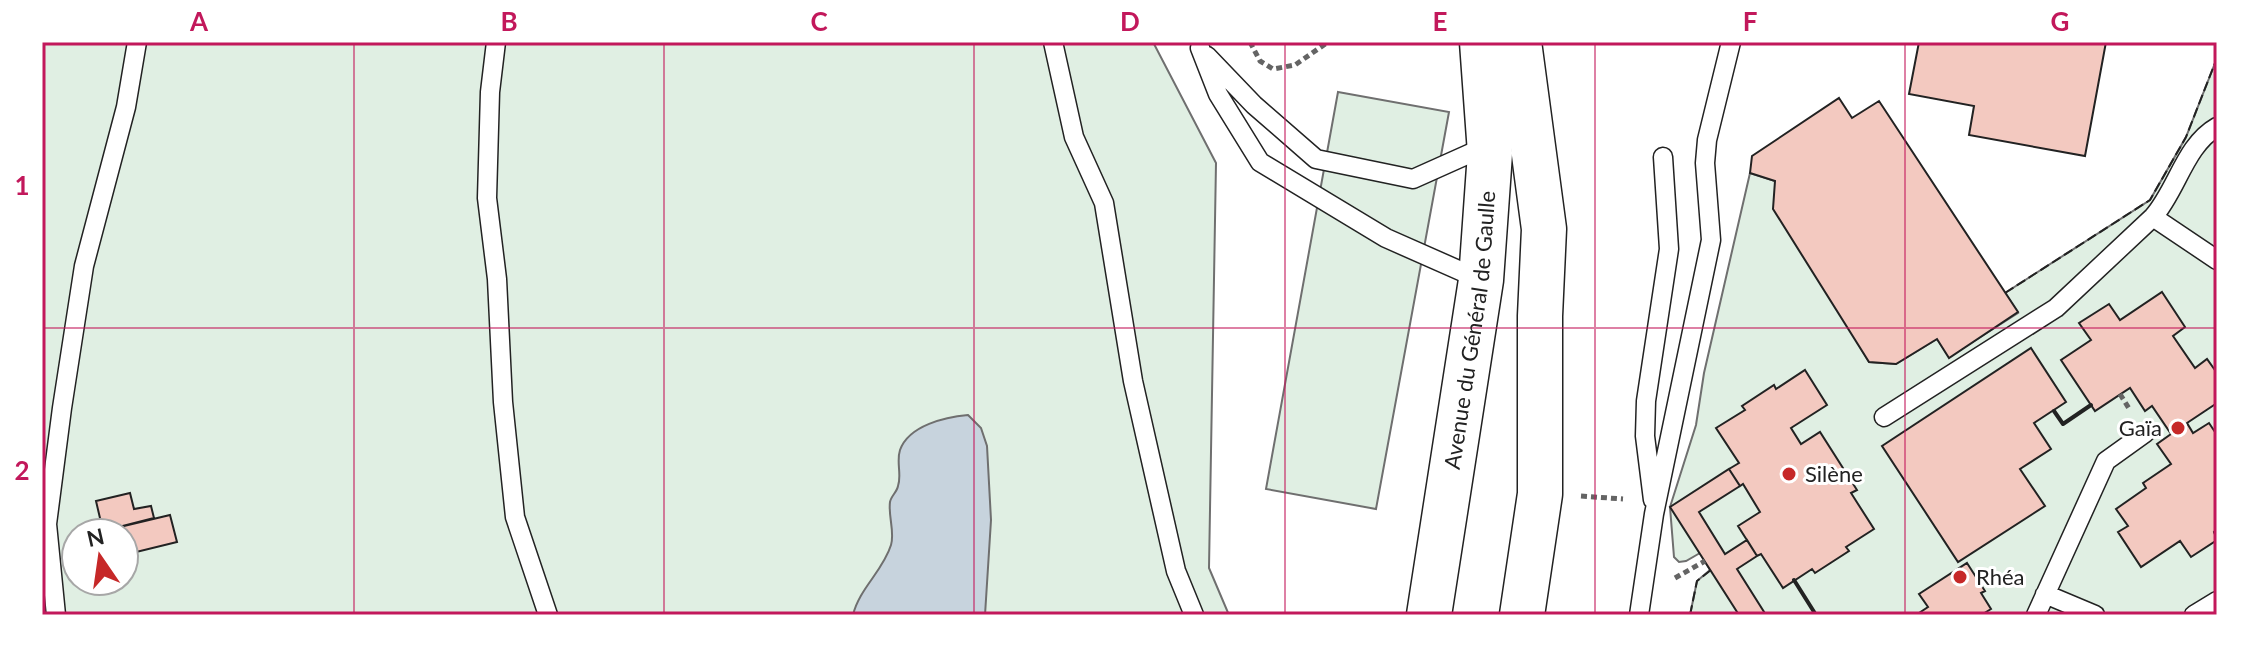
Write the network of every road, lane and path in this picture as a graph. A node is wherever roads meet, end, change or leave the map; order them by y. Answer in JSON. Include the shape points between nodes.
{"nodes":[{"id":1,"x":137,"y":42,"type":"edge"},
{"id":2,"x":496,"y":42,"type":"edge"},
{"id":3,"x":1053,"y":42,"type":"edge"},
{"id":4,"x":1250,"y":42,"type":"edge"},
{"id":5,"x":1328,"y":42,"type":"edge"},
{"id":6,"x":1482,"y":42,"type":"edge"},
{"id":7,"x":1519,"y":42,"type":"edge"},
{"id":8,"x":1731,"y":42,"type":"edge"},
{"id":9,"x":2217,"y":127,"type":"edge"},
{"id":10,"x":1489,"y":145,"type":"junction"},
{"id":11,"x":1663,"y":157,"type":"dead end"},
{"id":12,"x":2153,"y":217,"type":"junction"},
{"id":13,"x":2214,"y":262,"type":"edge"},
{"id":14,"x":1481,"y":280,"type":"junction"},
{"id":15,"x":1540,"y":316,"type":"junction"},
{"id":16,"x":2120,"y":394,"type":"dead end"},
{"id":17,"x":2128,"y":407,"type":"dead end"},
{"id":18,"x":1884,"y":417,"type":"dead end"},
{"id":19,"x":2145,"y":433,"type":"dead end"},
{"id":20,"x":1594,"y":497,"type":"dead end"},
{"id":21,"x":1609,"y":497,"type":"dead end"},
{"id":22,"x":1654,"y":514,"type":"junction"},
{"id":23,"x":2045,"y":594,"type":"junction"},
{"id":24,"x":2217,"y":601,"type":"edge"},
{"id":25,"x":56,"y":615,"type":"edge"},
{"id":26,"x":548,"y":615,"type":"edge"},
{"id":27,"x":1194,"y":615,"type":"edge"},
{"id":28,"x":1429,"y":615,"type":"edge"},
{"id":29,"x":1522,"y":615,"type":"edge"},
{"id":30,"x":1639,"y":615,"type":"edge"},
{"id":31,"x":2036,"y":615,"type":"edge"},
{"id":32,"x":2095,"y":615,"type":"edge"},
{"id":33,"x":2194,"y":615,"type":"edge"}],
"edges":[{"from":1,"to":25,"type":"lane","via":[[126,107],[84,266],[62,408],[47,524]]},
{"from":2,"to":26,"type":"lane","via":[[487,198],[503,402],[515,517]]},
{"from":3,"to":27,"type":"lane","via":[[1074,137],[1104,203],[1133,381],[1176,571]]},
{"from":4,"to":5,"type":"path","via":[[1260,61],[1273,69],[1295,65]]},
{"from":6,"to":10,"type":"main road","name":"Avenue du Général de Gaulle"},
{"from":7,"to":15,"type":"main road","via":[[1544,229]]},
{"from":8,"to":22,"type":"lane","via":[[1707,140],[1711,240]]},
{"from":9,"to":12,"type":"lane","via":[[2198,144]]},
{"from":10,"to":14,"type":"main road","name":"Avenue du Général de Gaulle"},
{"from":10,"to":14,"type":"lane","via":[[1413,179],[1316,159],[1200,48],[1218,94],[1260,162],[1386,238]]},
{"from":11,"to":22,"type":"lane","via":[[1669,249],[1645,424]]},
{"from":12,"to":13,"type":"lane"},
{"from":12,"to":18,"type":"lane","via":[[2056,308]]},
{"from":14,"to":15,"type":"main road","via":[[1506,263],[1522,262],[1531,268]]},
{"from":14,"to":28,"type":"main road","name":"Avenue du Général de Gaulle"},
{"from":15,"to":29,"type":"main road","via":[[1540,494]]},
{"from":16,"to":17,"type":"path"},
{"from":19,"to":23,"type":"lane","via":[[2106,461]]},
{"from":20,"to":21,"type":"path"},
{"from":22,"to":30,"type":"lane"},
{"from":23,"to":31,"type":"lane"},
{"from":23,"to":32,"type":"lane"},
{"from":24,"to":33,"type":"lane"}]}
